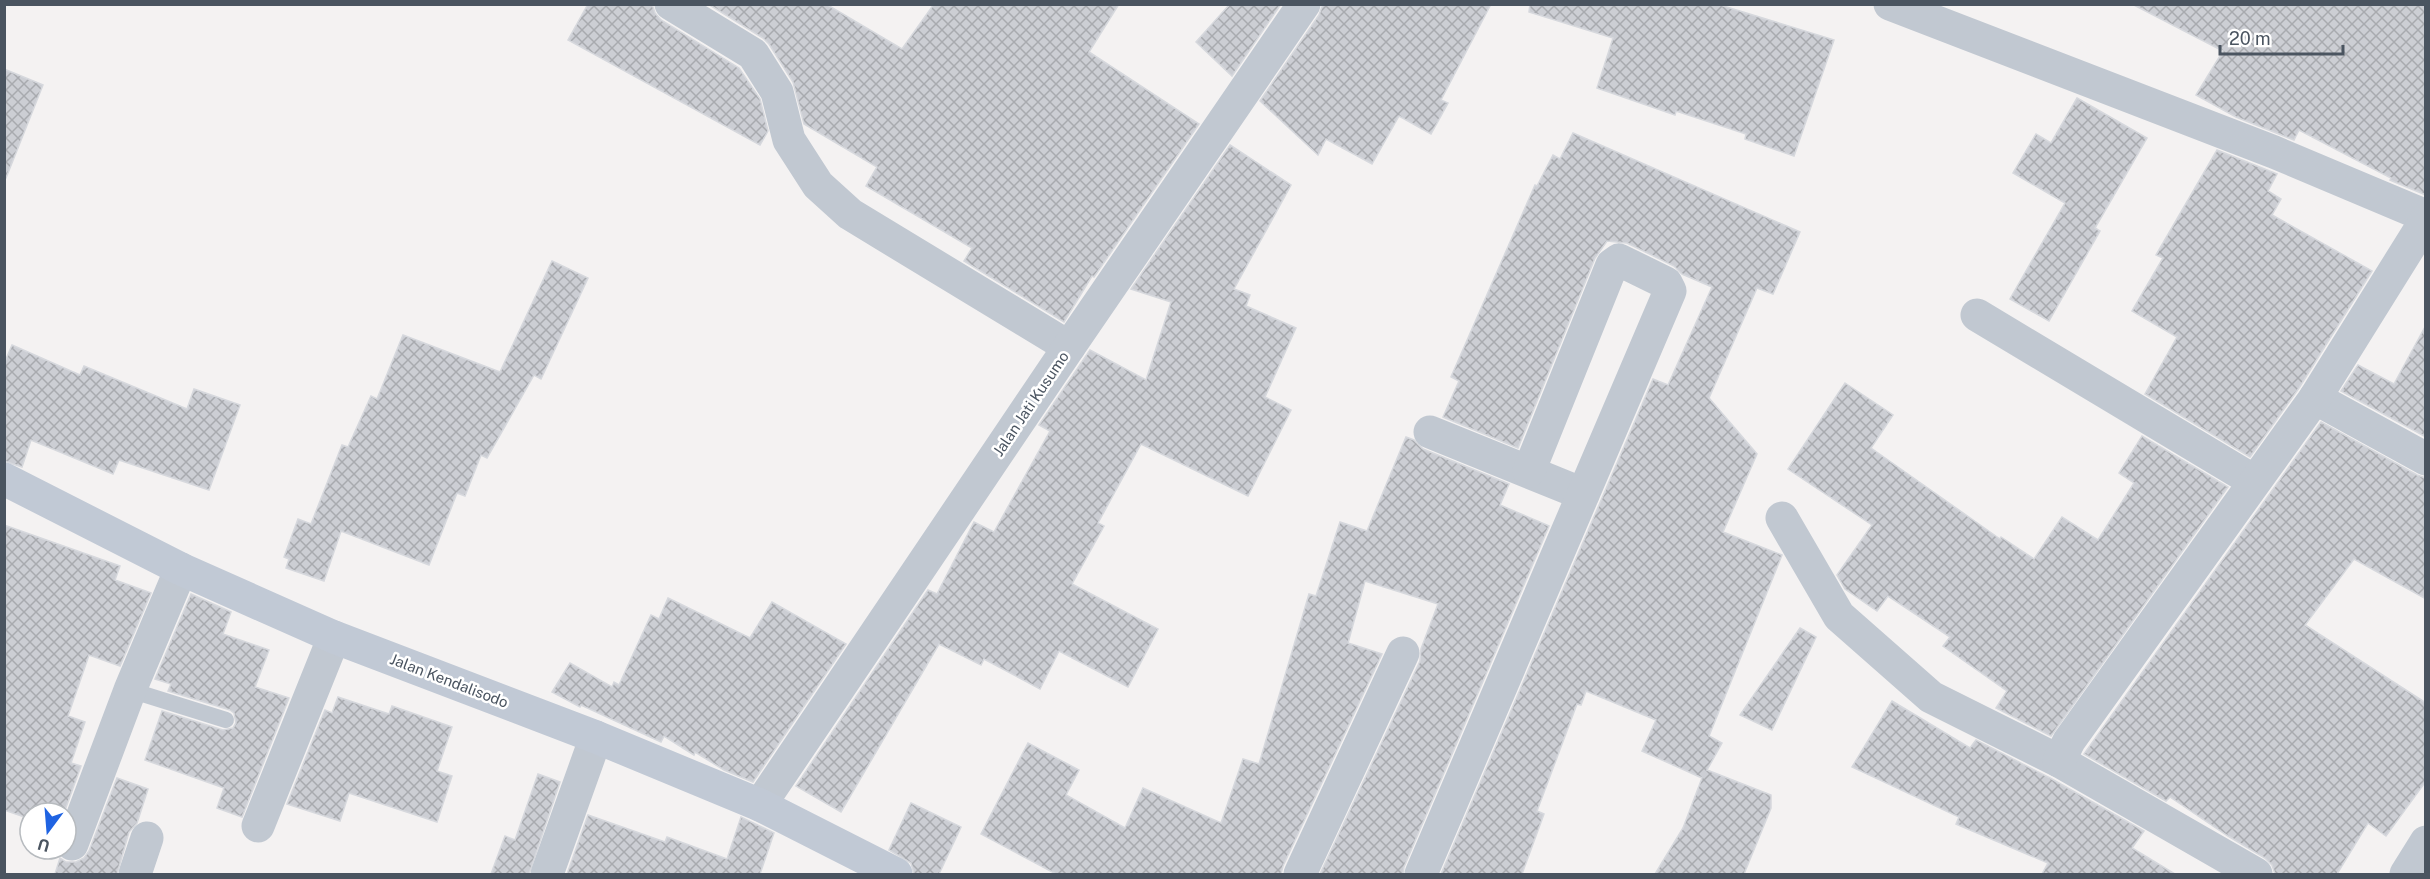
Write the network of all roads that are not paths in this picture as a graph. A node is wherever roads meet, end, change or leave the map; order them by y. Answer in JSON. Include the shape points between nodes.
{"nodes":[{"id":1,"x":671,"y":4,"type":"edge"},
{"id":2,"x":1304,"y":4,"type":"edge"},
{"id":3,"x":1890,"y":4,"type":"edge"},
{"id":4,"x":2426,"y":218,"type":"edge"},
{"id":5,"x":1977,"y":315,"type":"dead end"},
{"id":6,"x":1069,"y":347,"type":"junction"},
{"id":7,"x":2315,"y":398,"type":"junction"},
{"id":8,"x":1430,"y":432,"type":"dead end"},
{"id":9,"x":2426,"y":459,"type":"edge"},
{"id":10,"x":1528,"y":471,"type":"junction"},
{"id":11,"x":4,"y":479,"type":"edge"},
{"id":12,"x":2254,"y":482,"type":"junction"},
{"id":13,"x":1583,"y":494,"type":"junction"},
{"id":14,"x":1782,"y":519,"type":"dead end"},
{"id":15,"x":181,"y":568,"type":"junction"},
{"id":16,"x":334,"y":637,"type":"junction"},
{"id":17,"x":1403,"y":653,"type":"dead end"},
{"id":18,"x":130,"y":690,"type":"junction"},
{"id":19,"x":226,"y":720,"type":"dead end"},
{"id":20,"x":596,"y":737,"type":"junction"},
{"id":21,"x":2059,"y":761,"type":"junction"},
{"id":22,"x":760,"y":805,"type":"junction"},
{"id":23,"x":258,"y":826,"type":"dead end"},
{"id":24,"x":78,"y":828,"type":"edge"},
{"id":25,"x":147,"y":838,"type":"dead end"},
{"id":26,"x":2426,"y":842,"type":"edge"},
{"id":27,"x":135,"y":874,"type":"edge"},
{"id":28,"x":547,"y":874,"type":"edge"},
{"id":29,"x":896,"y":874,"type":"edge"},
{"id":30,"x":1300,"y":874,"type":"edge"},
{"id":31,"x":1421,"y":874,"type":"edge"},
{"id":32,"x":2256,"y":874,"type":"edge"},
{"id":33,"x":2406,"y":874,"type":"edge"}],
"edges":[{"from":1,"to":6,"type":"street","via":[[753,54],[777,92],[789,140],[818,185],[850,214]]},
{"from":2,"to":6,"type":"street","name":"Jalan Jati Kusumo"},
{"from":3,"to":4,"type":"street","via":[[2274,152]]},
{"from":4,"to":7,"type":"street"},
{"from":5,"to":12,"type":"street"},
{"from":6,"to":22,"type":"street","name":"Jalan Jati Kusumo"},
{"from":7,"to":9,"type":"street"},
{"from":7,"to":12,"type":"street"},
{"from":8,"to":10,"type":"street"},
{"from":10,"to":13,"type":"street"},
{"from":10,"to":13,"type":"street","via":[[1612,265],[1619,261],[1666,283],[1670,291]]},
{"from":11,"to":15,"type":"street","name":"Jalan Kendalisodo"},
{"from":12,"to":21,"type":"street","via":[[2068,741]]},
{"from":13,"to":31,"type":"street"},
{"from":14,"to":21,"type":"street","via":[[1839,616],[1931,697]]},
{"from":15,"to":16,"type":"street","name":"Jalan Kendalisodo"},
{"from":15,"to":18,"type":"street"},
{"from":16,"to":20,"type":"street","name":"Jalan Kendalisodo"},
{"from":16,"to":23,"type":"street"},
{"from":17,"to":30,"type":"street"},
{"from":18,"to":19,"type":"lane"},
{"from":18,"to":24,"type":"street"},
{"from":20,"to":22,"type":"street","name":"Jalan Kendalisodo"},
{"from":20,"to":28,"type":"street"},
{"from":21,"to":32,"type":"street"},
{"from":22,"to":29,"type":"street","name":"Jalan Kendalisodo"},
{"from":25,"to":27,"type":"street"},
{"from":26,"to":33,"type":"street"}]}
